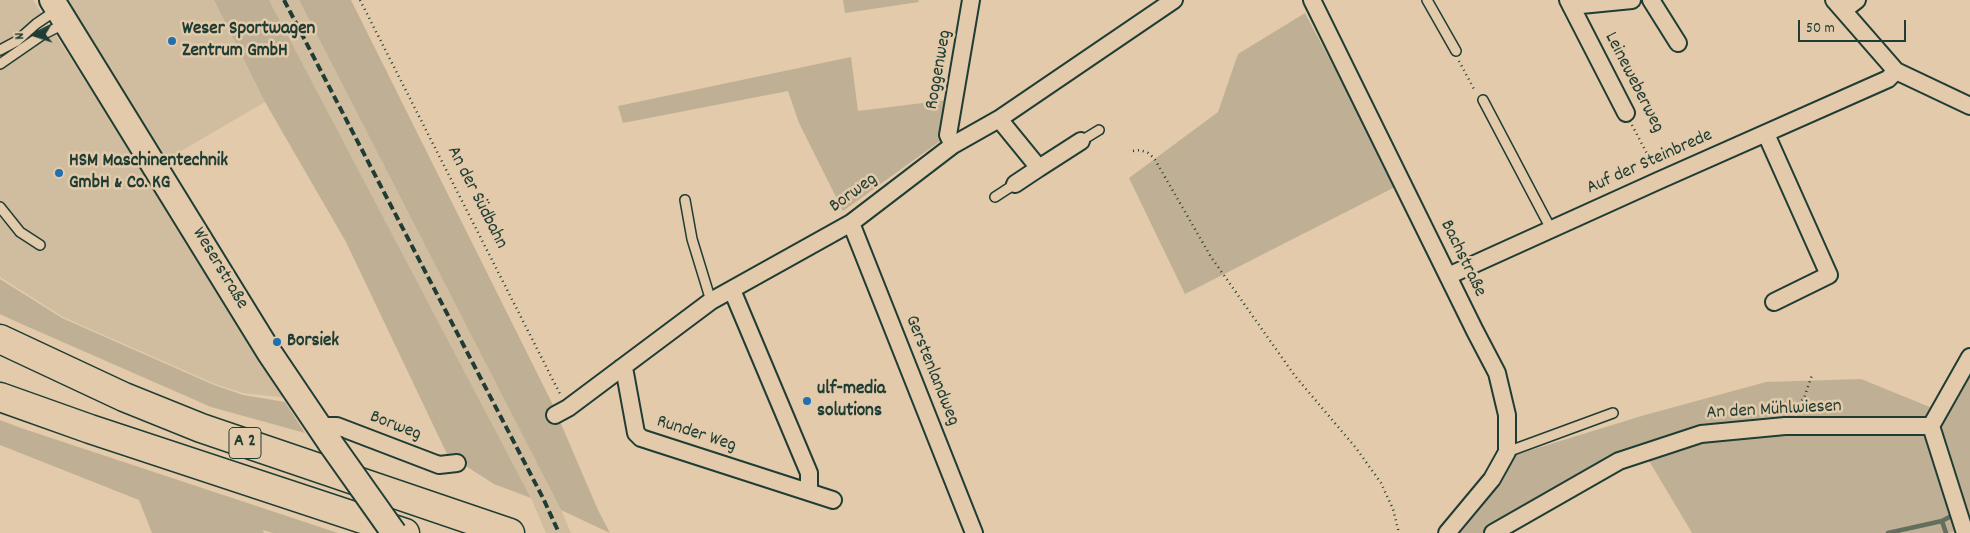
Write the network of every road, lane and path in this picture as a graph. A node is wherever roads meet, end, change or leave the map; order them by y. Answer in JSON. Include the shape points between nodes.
{"nodes":[{"id":1,"x":360,"y":0,"type":"edge"},
{"id":2,"x":971,"y":0,"type":"edge"},
{"id":3,"x":1174,"y":0,"type":"edge"},
{"id":4,"x":1312,"y":0,"type":"edge"},
{"id":5,"x":1428,"y":0,"type":"edge"},
{"id":6,"x":1632,"y":0,"type":"edge"},
{"id":7,"x":1651,"y":0,"type":"edge"},
{"id":8,"x":1569,"y":3,"type":"edge"},
{"id":9,"x":1845,"y":3,"type":"edge"},
{"id":10,"x":59,"y":11,"type":"edge"},
{"id":11,"x":1678,"y":43,"type":"dead end"},
{"id":12,"x":0,"y":50,"type":"edge"},
{"id":13,"x":1456,"y":52,"type":"joint"},
{"id":14,"x":0,"y":64,"type":"edge"},
{"id":15,"x":1896,"y":71,"type":"junction"},
{"id":16,"x":1483,"y":100,"type":"joint"},
{"id":17,"x":1970,"y":106,"type":"edge"},
{"id":18,"x":1626,"y":113,"type":"joint"},
{"id":19,"x":1000,"y":119,"type":"junction"},
{"id":20,"x":1099,"y":130,"type":"dead end"},
{"id":21,"x":1766,"y":134,"type":"junction"},
{"id":22,"x":1081,"y":141,"type":"joint"},
{"id":23,"x":953,"y":145,"type":"junction"},
{"id":24,"x":1133,"y":151,"type":"dead end"},
{"id":25,"x":1039,"y":168,"type":"junction"},
{"id":26,"x":1660,"y":180,"type":"junction"},
{"id":27,"x":1015,"y":184,"type":"joint"},
{"id":28,"x":995,"y":197,"type":"dead end"},
{"id":29,"x":685,"y":200,"type":"dead end"},
{"id":30,"x":0,"y":206,"type":"edge"},
{"id":31,"x":851,"y":223,"type":"junction"},
{"id":32,"x":1551,"y":230,"type":"junction"},
{"id":33,"x":40,"y":245,"type":"dead end"},
{"id":34,"x":1448,"y":276,"type":"junction"},
{"id":35,"x":732,"y":290,"type":"junction"},
{"id":36,"x":711,"y":301,"type":"junction"},
{"id":37,"x":1774,"y":302,"type":"dead end"},
{"id":38,"x":0,"y":339,"type":"edge"},
{"id":39,"x":1970,"y":357,"type":"edge"},
{"id":40,"x":621,"y":368,"type":"junction"},
{"id":41,"x":1812,"y":375,"type":"dead end"},
{"id":42,"x":0,"y":397,"type":"edge"},
{"id":43,"x":561,"y":412,"type":"joint"},
{"id":44,"x":1613,"y":414,"type":"dead end"},
{"id":45,"x":1785,"y":426,"type":"junction"},
{"id":46,"x":1932,"y":426,"type":"junction"},
{"id":47,"x":325,"y":436,"type":"junction"},
{"id":48,"x":1507,"y":452,"type":"junction"},
{"id":49,"x":457,"y":463,"type":"dead end"},
{"id":50,"x":809,"y":492,"type":"junction"},
{"id":51,"x":833,"y":500,"type":"dead end"},
{"id":52,"x":1964,"y":530,"type":"edge"},
{"id":53,"x":504,"y":531,"type":"edge"},
{"id":54,"x":394,"y":533,"type":"edge"},
{"id":55,"x":405,"y":533,"type":"edge"},
{"id":56,"x":974,"y":533,"type":"edge"},
{"id":57,"x":1399,"y":533,"type":"edge"},
{"id":58,"x":1447,"y":533,"type":"edge"},
{"id":59,"x":1493,"y":533,"type":"edge"}],
"edges":[{"from":1,"to":43,"type":"path","name":"An der Südbahn"},
{"from":2,"to":23,"type":"street","name":"Roggenweg","via":[[948,135]]},
{"from":3,"to":19,"type":"street","name":"Borweg"},
{"from":4,"to":34,"type":"street","name":"Bachstraße"},
{"from":5,"to":13,"type":"lane"},
{"from":6,"to":8,"type":"street","name":"Leineweberweg"},
{"from":7,"to":11,"type":"street"},
{"from":8,"to":18,"type":"street","name":"Leineweberweg"},
{"from":9,"to":15,"type":"street"},
{"from":10,"to":12,"type":"lane"},
{"from":10,"to":14,"type":"lane","via":[[42,35]]},
{"from":10,"to":47,"type":"street","name":"Weserstraße","via":[[269,352]]},
{"from":13,"to":16,"type":"path","via":[[1476,94]]},
{"from":15,"to":17,"type":"street"},
{"from":15,"to":21,"type":"street","name":"Auf der Steinbrede","via":[[1888,79]]},
{"from":16,"to":32,"type":"lane"},
{"from":18,"to":26,"type":"path","name":"Leineweberweg"},
{"from":19,"to":23,"type":"street","name":"Borweg"},
{"from":19,"to":25,"type":"street"},
{"from":20,"to":22,"type":"lane"},
{"from":21,"to":26,"type":"street","name":"Auf der Steinbrede"},
{"from":21,"to":37,"type":"street","via":[[1829,275]]},
{"from":22,"to":25,"type":"street"},
{"from":23,"to":31,"type":"street","name":"Borweg"},
{"from":24,"to":57,"type":"path","via":[[1140,150],[1154,158],[1211,257],[1284,361],[1381,483]]},
{"from":25,"to":27,"type":"street"},
{"from":26,"to":32,"type":"street","name":"Auf der Steinbrede"},
{"from":27,"to":28,"type":"lane"},
{"from":29,"to":36,"type":"lane","via":[[692,239]]},
{"from":30,"to":33,"type":"lane","via":[[20,232]]},
{"from":31,"to":35,"type":"street","name":"Borweg"},
{"from":31,"to":56,"type":"street","name":"Gerstenlandweg"},
{"from":32,"to":34,"type":"street","name":"Auf der Steinbrede"},
{"from":34,"to":48,"type":"street","name":"Bachstraße","via":[[1497,372],[1507,415]]},
{"from":35,"to":36,"type":"street","name":"Borweg"},
{"from":35,"to":50,"type":"street","via":[[809,473]]},
{"from":36,"to":40,"type":"street","name":"Borweg"},
{"from":38,"to":53,"type":"highway","number":"A 2","via":[[124,397],[201,428]]},
{"from":39,"to":46,"type":"street"},
{"from":40,"to":43,"type":"street","name":"Borweg"},
{"from":40,"to":50,"type":"street","name":"Runder Weg","via":[[626,373],[636,433],[641,438]]},
{"from":41,"to":45,"type":"path","via":[[1804,398],[1788,416]]},
{"from":42,"to":55,"type":"highway","number":"A 2"},
{"from":44,"to":48,"type":"lane"},
{"from":45,"to":46,"type":"street","name":"An den Mühlwiesen"},
{"from":45,"to":59,"type":"street","name":"An den Mühlwiesen","via":[[1701,434],[1619,461]]},
{"from":46,"to":52,"type":"street"},
{"from":47,"to":49,"type":"street","name":"Borweg","via":[[325,426],[337,426],[439,465]]},
{"from":47,"to":54,"type":"street","name":"Weserstraße","bridge":true},
{"from":48,"to":58,"type":"street","name":"Bachstraße","via":[[1492,479]]},
{"from":50,"to":51,"type":"street","name":"Runder Weg"}]}
